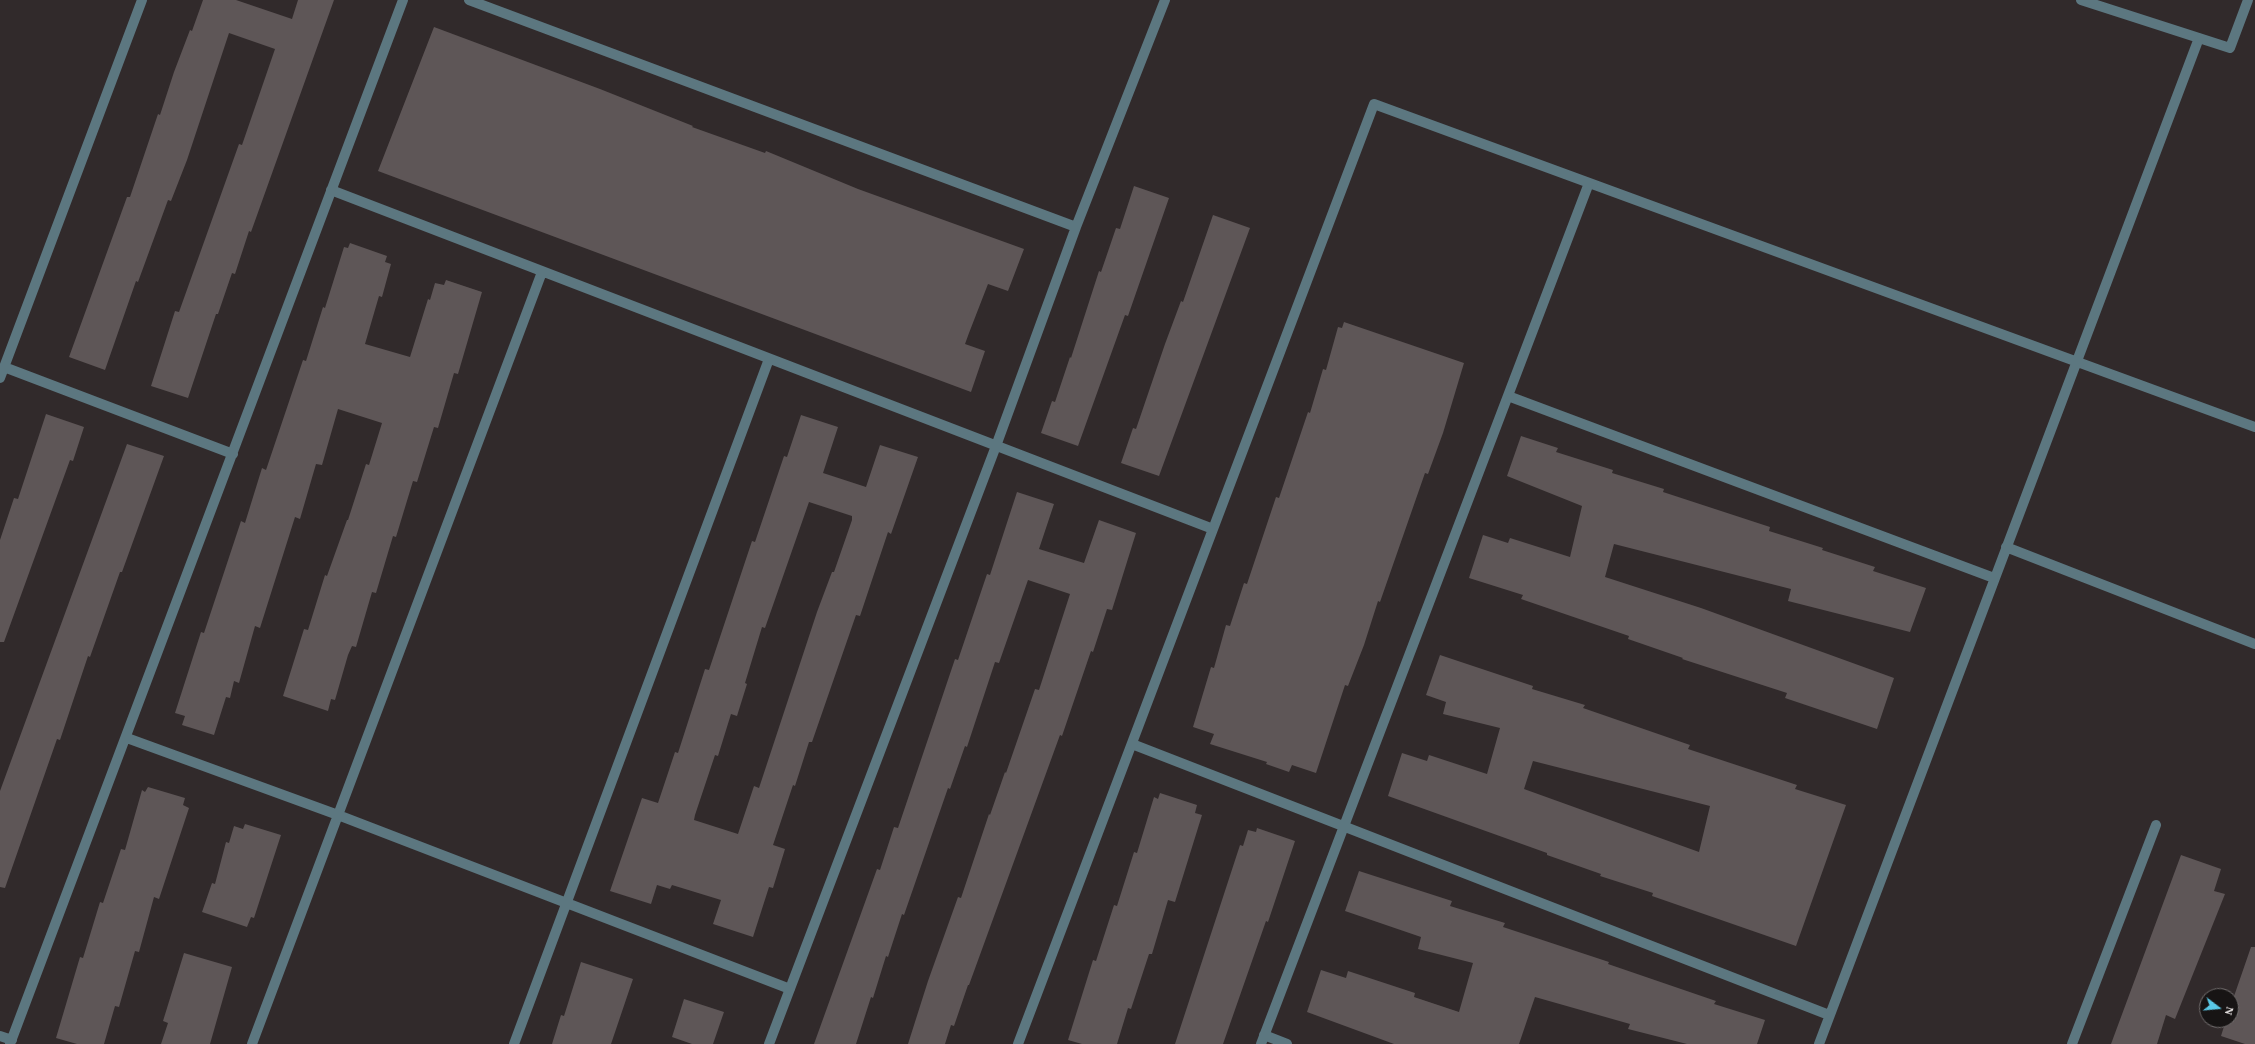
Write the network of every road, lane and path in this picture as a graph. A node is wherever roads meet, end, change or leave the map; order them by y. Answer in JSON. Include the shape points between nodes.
{"nodes":[{"id":1,"x":142,"y":0,"type":"edge"},
{"id":2,"x":402,"y":0,"type":"edge"},
{"id":3,"x":469,"y":0,"type":"edge"},
{"id":4,"x":1165,"y":0,"type":"edge"},
{"id":5,"x":2081,"y":0,"type":"edge"},
{"id":6,"x":2248,"y":0,"type":"edge"},
{"id":7,"x":2199,"y":38,"type":"junction"},
{"id":8,"x":1589,"y":183,"type":"junction"},
{"id":9,"x":331,"y":190,"type":"junction"},
{"id":10,"x":1076,"y":227,"type":"junction"},
{"id":11,"x":542,"y":272,"type":"junction"},
{"id":12,"x":769,"y":359,"type":"junction"},
{"id":13,"x":2076,"y":362,"type":"junction"},
{"id":14,"x":4,"y":368,"type":"junction"},
{"id":15,"x":0,"y":378,"type":"edge"},
{"id":16,"x":1508,"y":396,"type":"junction"},
{"id":17,"x":2255,"y":428,"type":"edge"},
{"id":18,"x":996,"y":446,"type":"junction"},
{"id":19,"x":233,"y":454,"type":"junction"},
{"id":20,"x":1213,"y":529,"type":"junction"},
{"id":21,"x":2006,"y":547,"type":"junction"},
{"id":22,"x":1994,"y":578,"type":"junction"},
{"id":23,"x":2255,"y":644,"type":"edge"},
{"id":24,"x":127,"y":738,"type":"junction"},
{"id":25,"x":1132,"y":744,"type":"junction"},
{"id":26,"x":338,"y":815,"type":"junction"},
{"id":27,"x":2156,"y":825,"type":"dead end"},
{"id":28,"x":1344,"y":827,"type":"junction"},
{"id":29,"x":566,"y":903,"type":"junction"},
{"id":30,"x":790,"y":989,"type":"junction"},
{"id":31,"x":1829,"y":1016,"type":"junction"},
{"id":32,"x":0,"y":1036,"type":"edge"},
{"id":33,"x":1262,"y":1040,"type":"edge"},
{"id":34,"x":11,"y":1042,"type":"edge"},
{"id":35,"x":252,"y":1044,"type":"edge"},
{"id":36,"x":514,"y":1044,"type":"edge"},
{"id":37,"x":769,"y":1044,"type":"edge"},
{"id":38,"x":1018,"y":1044,"type":"edge"},
{"id":39,"x":1287,"y":1044,"type":"edge"},
{"id":40,"x":1819,"y":1044,"type":"edge"},
{"id":41,"x":2072,"y":1044,"type":"edge"}],
"edges":[{"from":1,"to":14,"type":"street"},
{"from":2,"to":9,"type":"street"},
{"from":3,"to":10,"type":"street"},
{"from":4,"to":10,"type":"street"},
{"from":5,"to":7,"type":"street"},
{"from":6,"to":7,"type":"street","via":[[2230,48]]},
{"from":7,"to":13,"type":"street"},
{"from":8,"to":13,"type":"street"},
{"from":8,"to":16,"type":"street"},
{"from":8,"to":20,"type":"street","via":[[1374,104]]},
{"from":9,"to":11,"type":"street"},
{"from":9,"to":19,"type":"street"},
{"from":10,"to":18,"type":"street"},
{"from":11,"to":12,"type":"street"},
{"from":11,"to":26,"type":"street"},
{"from":12,"to":18,"type":"street"},
{"from":12,"to":29,"type":"street"},
{"from":13,"to":17,"type":"street"},
{"from":13,"to":21,"type":"street"},
{"from":14,"to":15,"type":"street"},
{"from":14,"to":19,"type":"street"},
{"from":16,"to":22,"type":"street"},
{"from":16,"to":28,"type":"street"},
{"from":18,"to":20,"type":"street"},
{"from":18,"to":30,"type":"street"},
{"from":19,"to":24,"type":"street"},
{"from":20,"to":25,"type":"street"},
{"from":21,"to":22,"type":"street"},
{"from":21,"to":23,"type":"street"},
{"from":22,"to":31,"type":"street"},
{"from":24,"to":26,"type":"street"},
{"from":24,"to":34,"type":"street"},
{"from":25,"to":28,"type":"street"},
{"from":25,"to":38,"type":"street"},
{"from":26,"to":29,"type":"street"},
{"from":26,"to":35,"type":"street"},
{"from":27,"to":41,"type":"street"},
{"from":28,"to":31,"type":"street"},
{"from":28,"to":33,"type":"street"},
{"from":29,"to":30,"type":"street"},
{"from":29,"to":36,"type":"street"},
{"from":30,"to":37,"type":"street"},
{"from":31,"to":40,"type":"street"},
{"from":32,"to":34,"type":"street"},
{"from":33,"to":39,"type":"street"}]}
